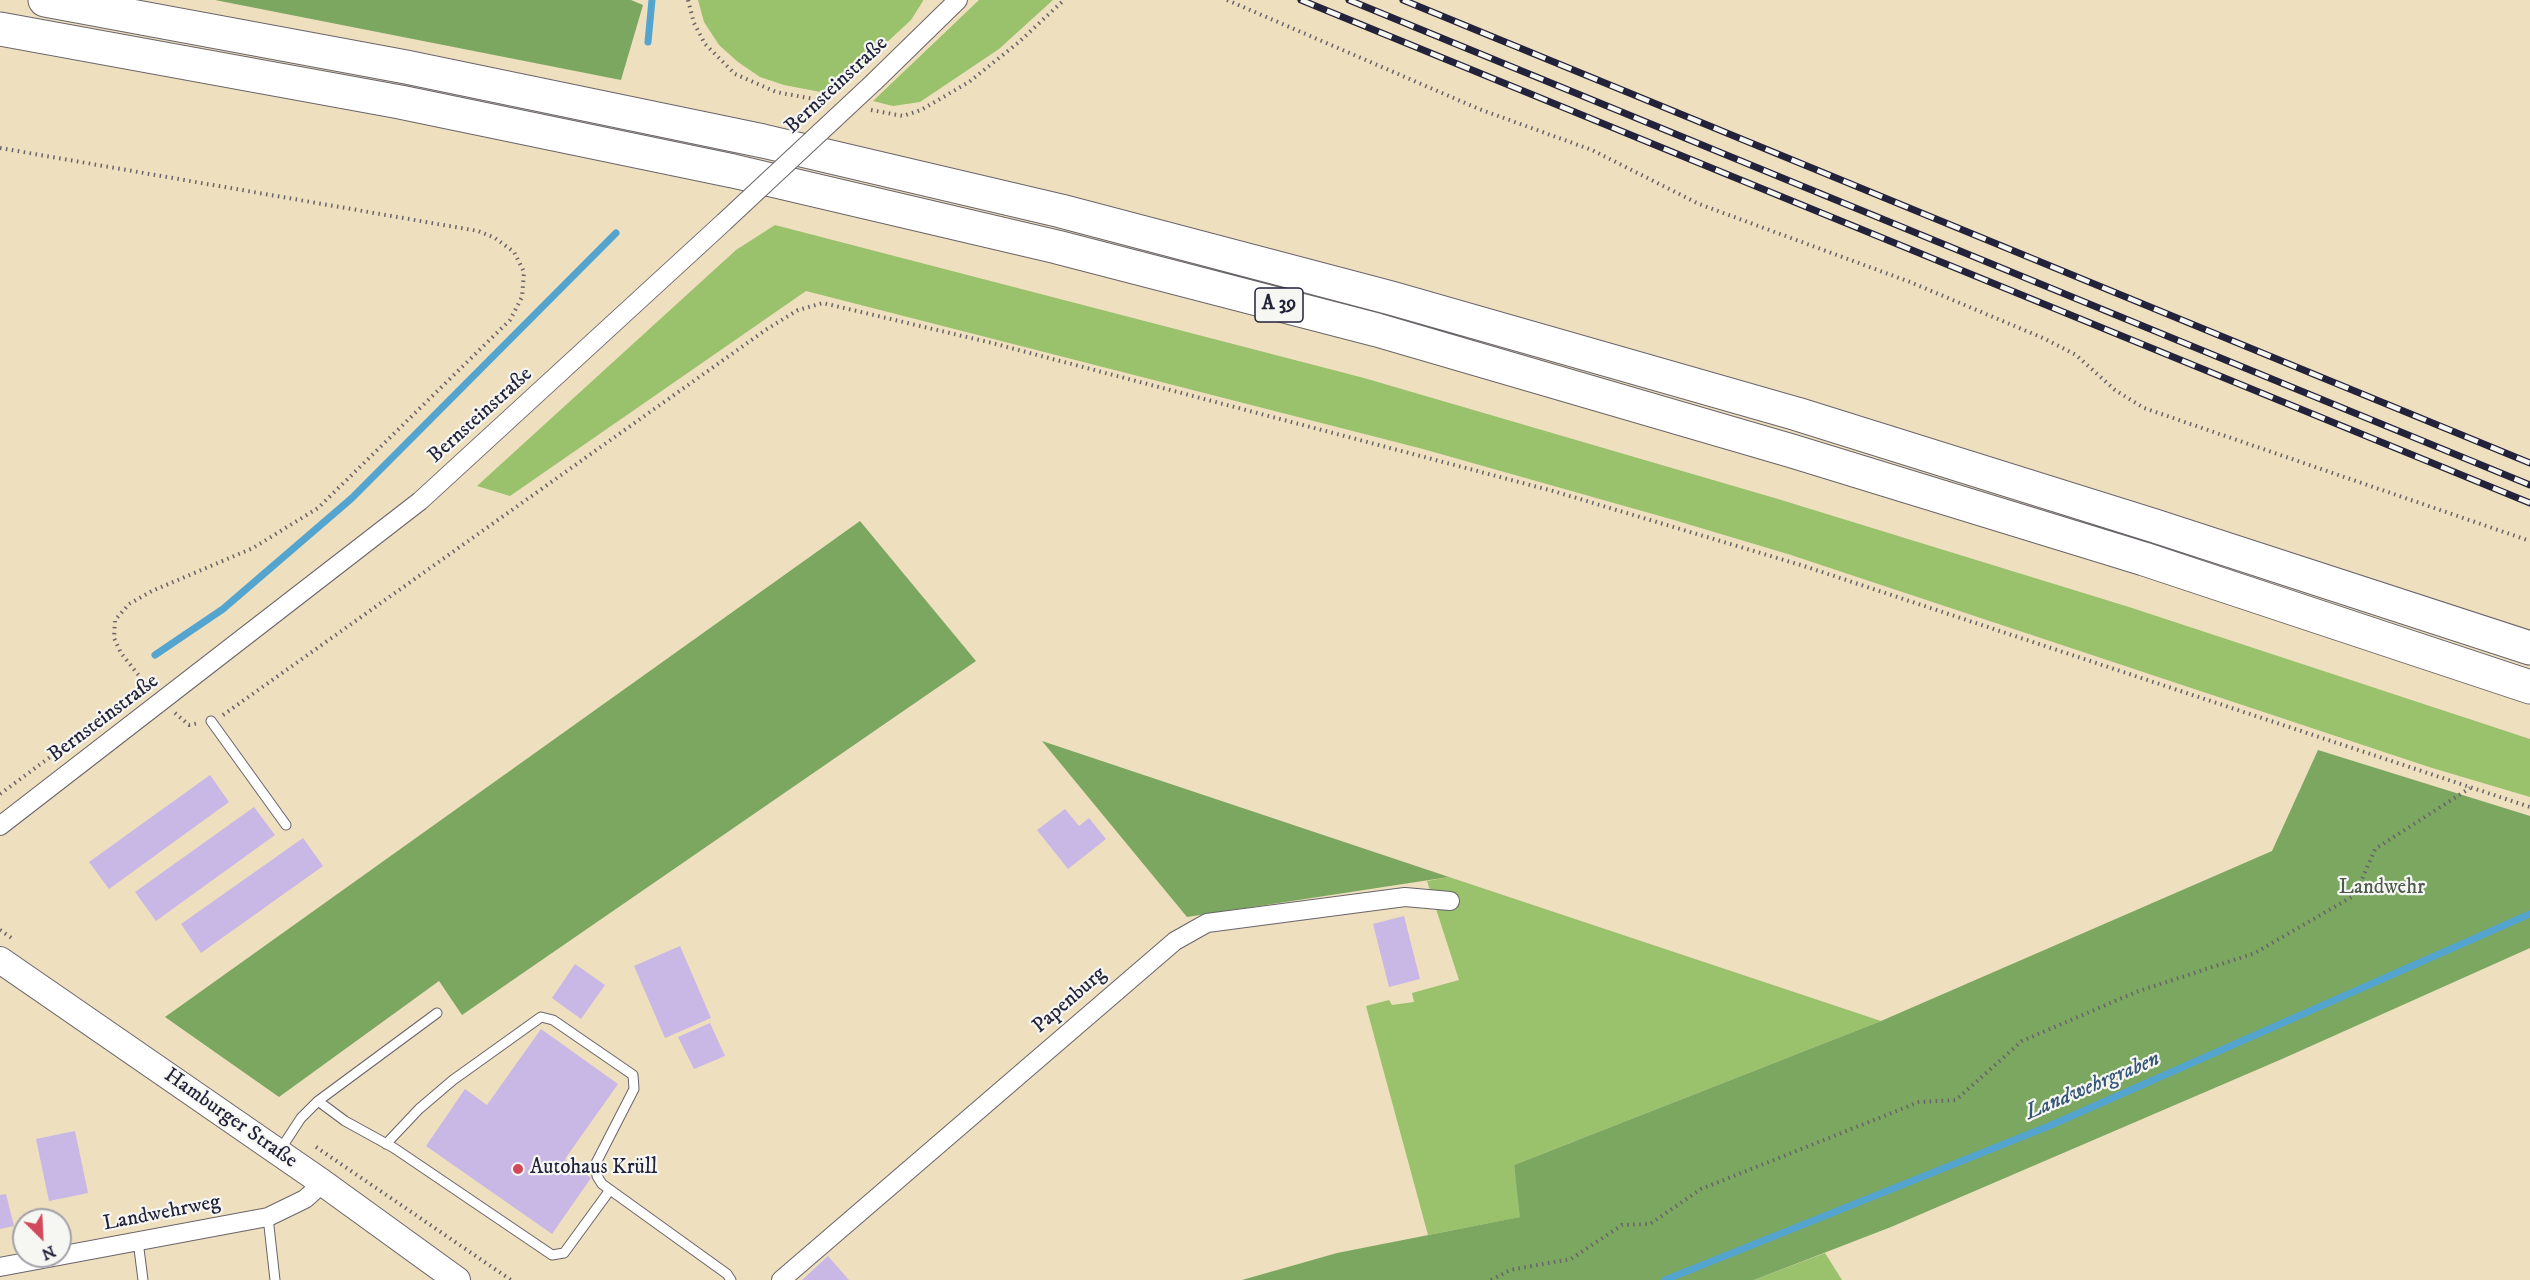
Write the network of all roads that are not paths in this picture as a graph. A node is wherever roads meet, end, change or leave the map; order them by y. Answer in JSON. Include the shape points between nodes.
{"nodes":[{"id":1,"x":45,"y":0,"type":"edge"},
{"id":2,"x":958,"y":0,"type":"edge"},
{"id":3,"x":0,"y":29,"type":"edge"},
{"id":4,"x":2530,"y":648,"type":"edge"},
{"id":5,"x":2530,"y":687,"type":"edge"},
{"id":6,"x":212,"y":721,"type":"road end"},
{"id":7,"x":286,"y":825,"type":"dead end"},
{"id":8,"x":0,"y":826,"type":"edge"},
{"id":9,"x":1450,"y":901,"type":"dead end"},
{"id":10,"x":0,"y":960,"type":"edge"},
{"id":11,"x":437,"y":1013,"type":"dead end"},
{"id":12,"x":318,"y":1101,"type":"junction"},
{"id":13,"x":386,"y":1144,"type":"junction"},
{"id":14,"x":279,"y":1152,"type":"junction"},
{"id":15,"x":323,"y":1183,"type":"junction"},
{"id":16,"x":610,"y":1190,"type":"junction"},
{"id":17,"x":268,"y":1217,"type":"junction"},
{"id":18,"x":138,"y":1241,"type":"junction"},
{"id":19,"x":0,"y":1267,"type":"edge"},
{"id":20,"x":143,"y":1280,"type":"edge"},
{"id":21,"x":275,"y":1280,"type":"edge"},
{"id":22,"x":457,"y":1280,"type":"edge"},
{"id":23,"x":730,"y":1280,"type":"edge"},
{"id":24,"x":781,"y":1280,"type":"edge"}],
"edges":[{"from":1,"to":4,"type":"highway","number":"A 39","via":[[406,67],[763,141],[1061,211],[1391,298],[1797,414]]},
{"from":2,"to":8,"type":"street","name":"Bernsteinstraße","bridge":true,"via":[[420,501]]},
{"from":3,"to":5,"type":"highway","number":"A 39","via":[[400,102],[733,171],[1057,247],[1343,321],[1917,489]]},
{"from":6,"to":7,"type":"lane"},
{"from":9,"to":24,"type":"street","name":"Papenburg","via":[[1405,897],[1242,918],[1207,923],[1183,936]]},
{"from":10,"to":14,"type":"main road","name":"Hamburger Straße"},
{"from":11,"to":12,"type":"lane"},
{"from":12,"to":13,"type":"lane"},
{"from":12,"to":14,"type":"lane","via":[[301,1118]]},
{"from":13,"to":16,"type":"lane","via":[[552,1255],[564,1253]]},
{"from":13,"to":16,"type":"lane","via":[[441,1089],[541,1017],[553,1020],[633,1076],[634,1089],[596,1163],[597,1176]]},
{"from":14,"to":15,"type":"main road","name":"Hamburger Straße"},
{"from":15,"to":17,"type":"street","name":"Landwehrweg","via":[[305,1199]]},
{"from":15,"to":22,"type":"main road","name":"Hamburger Straße"},
{"from":16,"to":23,"type":"lane"},
{"from":17,"to":18,"type":"street","name":"Landwehrweg"},
{"from":17,"to":21,"type":"lane"},
{"from":18,"to":19,"type":"street","name":"Landwehrweg"},
{"from":18,"to":20,"type":"lane"}]}
